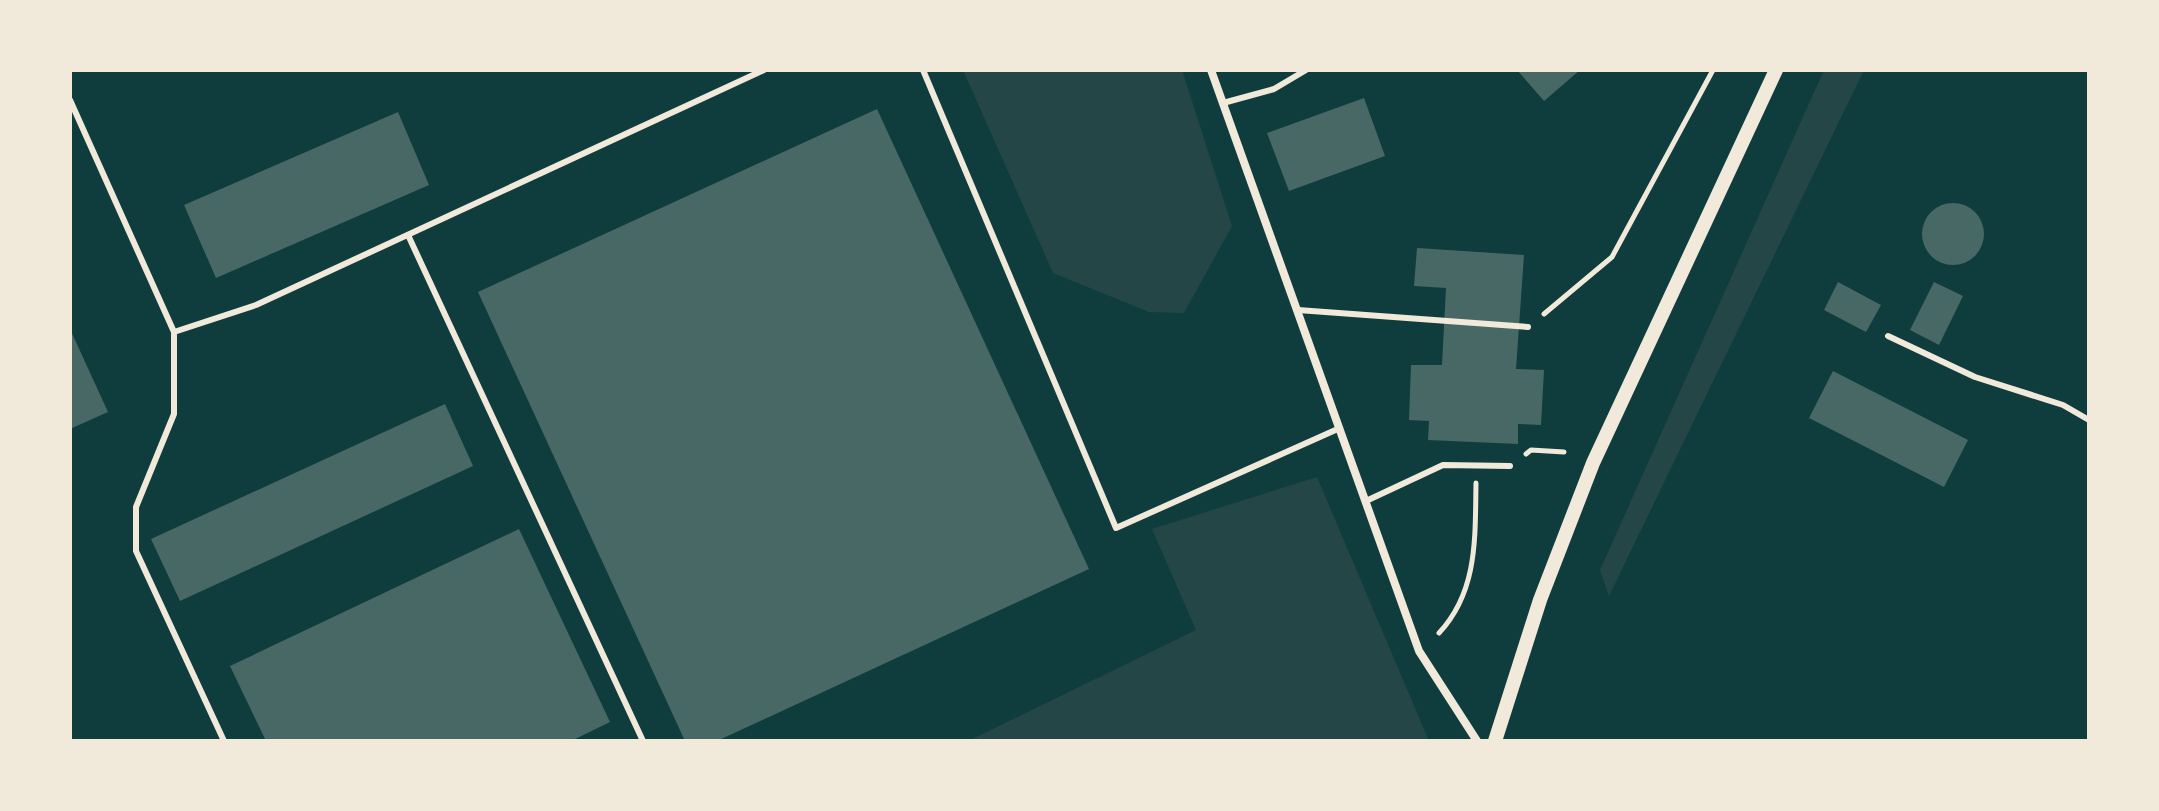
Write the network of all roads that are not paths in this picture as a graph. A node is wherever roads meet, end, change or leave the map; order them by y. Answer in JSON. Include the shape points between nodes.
{"nodes":[{"id":1,"x":764,"y":70,"type":"edge"},
{"id":2,"x":923,"y":70,"type":"edge"},
{"id":3,"x":1211,"y":70,"type":"edge"},
{"id":4,"x":1306,"y":70,"type":"edge"},
{"id":5,"x":1776,"y":70,"type":"edge"},
{"id":6,"x":70,"y":100,"type":"edge"},
{"id":7,"x":1223,"y":103,"type":"junction"},
{"id":8,"x":408,"y":235,"type":"junction"},
{"id":9,"x":1298,"y":310,"type":"junction"},
{"id":10,"x":1528,"y":327,"type":"road end"},
{"id":11,"x":174,"y":332,"type":"junction"},
{"id":12,"x":1888,"y":336,"type":"dead end"},
{"id":13,"x":2089,"y":420,"type":"edge"},
{"id":14,"x":1340,"y":428,"type":"junction"},
{"id":15,"x":1510,"y":466,"type":"road end"},
{"id":16,"x":1366,"y":501,"type":"junction"},
{"id":17,"x":224,"y":741,"type":"edge"},
{"id":18,"x":643,"y":741,"type":"edge"},
{"id":19,"x":1477,"y":741,"type":"edge"},
{"id":20,"x":1495,"y":741,"type":"edge"}],
"edges":[{"from":1,"to":8,"type":"lane"},
{"from":2,"to":14,"type":"lane","via":[[1116,528]]},
{"from":3,"to":7,"type":"street"},
{"from":4,"to":7,"type":"lane","via":[[1274,89]]},
{"from":5,"to":20,"type":"street","via":[[1593,463],[1540,600]]},
{"from":6,"to":11,"type":"lane"},
{"from":7,"to":9,"type":"street"},
{"from":8,"to":11,"type":"lane","via":[[256,305]]},
{"from":8,"to":18,"type":"lane"},
{"from":9,"to":10,"type":"lane"},
{"from":9,"to":14,"type":"street"},
{"from":11,"to":17,"type":"lane","via":[[174,414],[136,507],[136,551]]},
{"from":12,"to":13,"type":"lane","via":[[1975,377],[2063,405]]},
{"from":14,"to":16,"type":"street"},
{"from":15,"to":16,"type":"lane","via":[[1443,465]]},
{"from":16,"to":19,"type":"street","via":[[1419,651]]}]}
